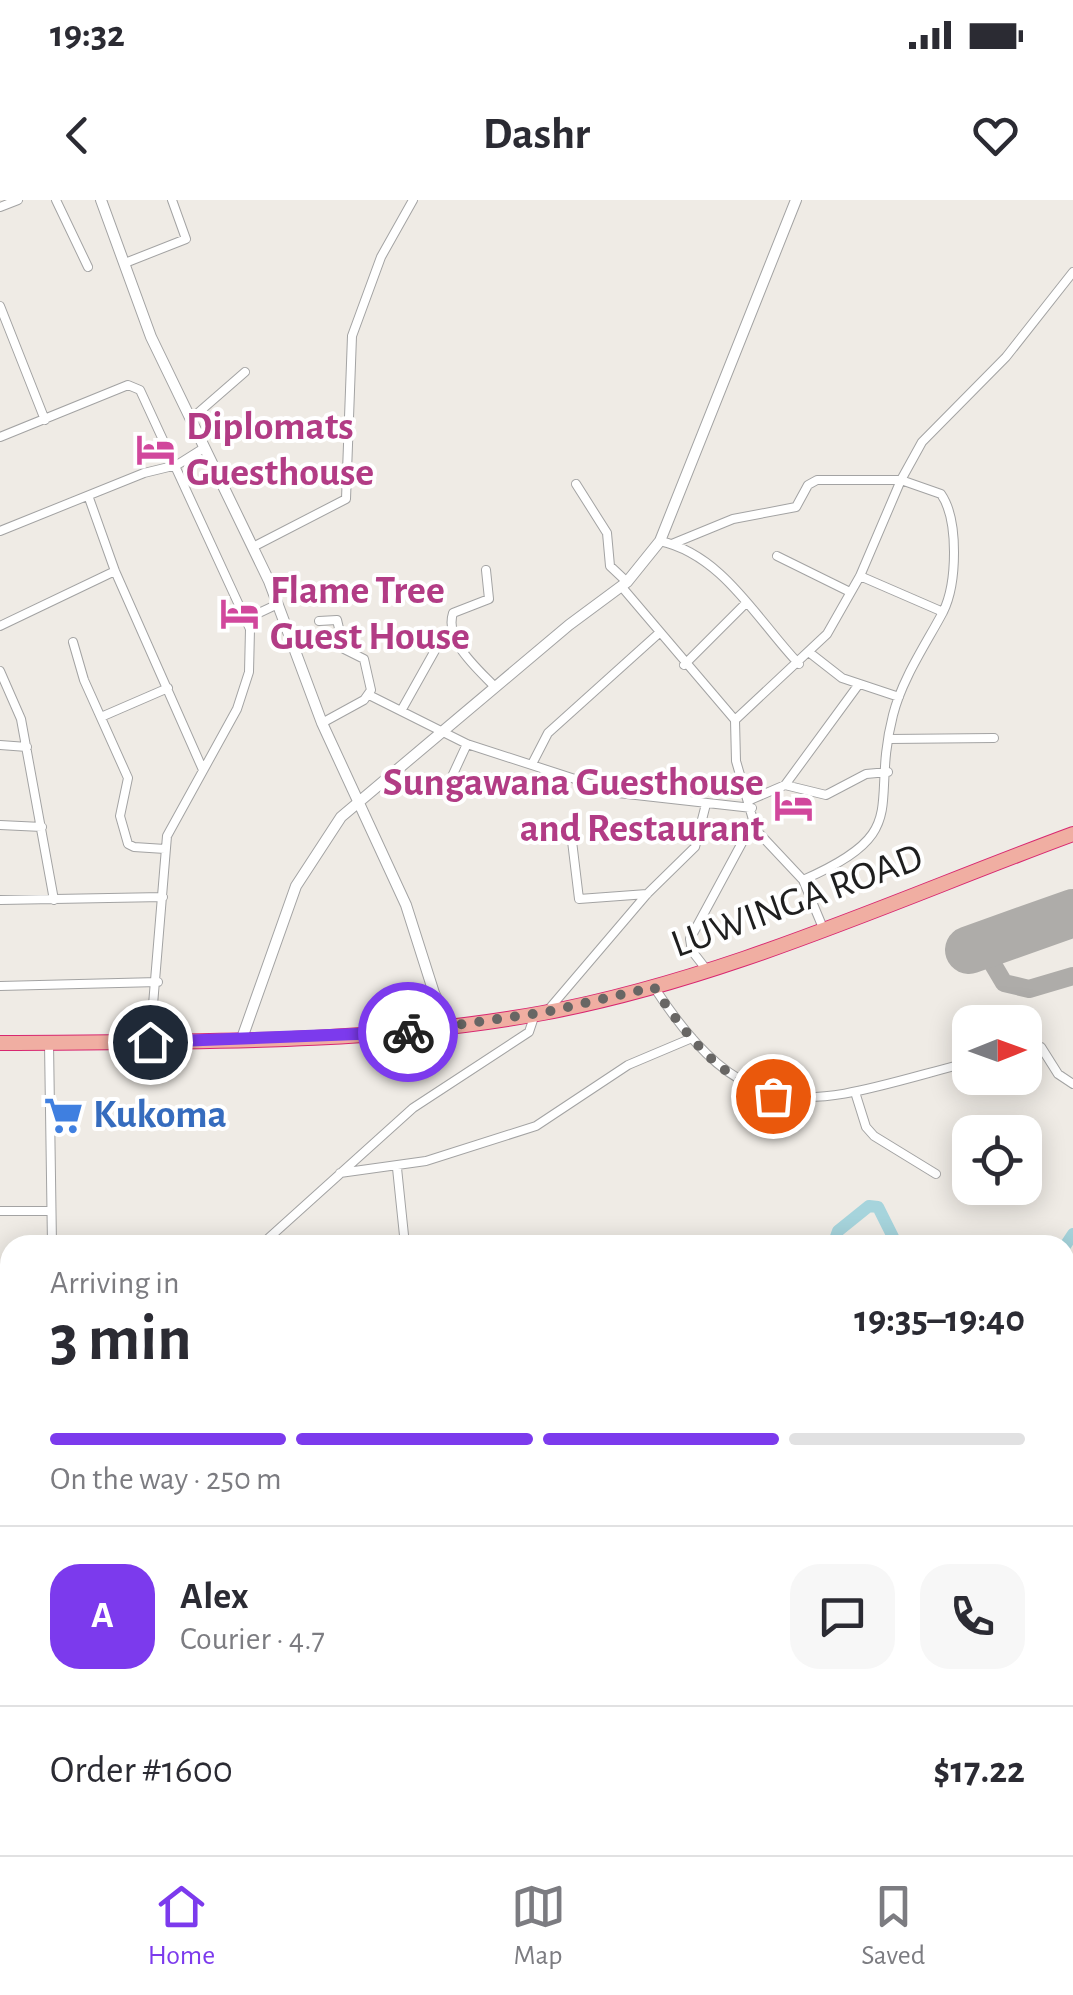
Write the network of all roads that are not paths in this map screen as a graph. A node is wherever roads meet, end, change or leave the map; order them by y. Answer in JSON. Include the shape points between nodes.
{"nodes":[{"id":1,"x":18,"y":200,"type":"edge"},
{"id":2,"x":56,"y":200,"type":"edge"},
{"id":3,"x":101,"y":200,"type":"edge"},
{"id":4,"x":172,"y":200,"type":"edge"},
{"id":5,"x":413,"y":200,"type":"edge"},
{"id":6,"x":796,"y":200,"type":"edge"},
{"id":7,"x":0,"y":207,"type":"edge"},
{"id":8,"x":125,"y":263,"type":"junction"},
{"id":9,"x":88,"y":267,"type":"dead end"},
{"id":10,"x":1072,"y":273,"type":"edge"},
{"id":11,"x":0,"y":306,"type":"edge"},
{"id":12,"x":245,"y":372,"type":"dead end"},
{"id":13,"x":45,"y":420,"type":"junction"},
{"id":14,"x":191,"y":420,"type":"junction"},
{"id":15,"x":0,"y":437,"type":"edge"},
{"id":16,"x":204,"y":448,"type":"junction"},
{"id":17,"x":176,"y":465,"type":"junction"},
{"id":18,"x":900,"y":480,"type":"junction"},
{"id":19,"x":576,"y":484,"type":"dead end"},
{"id":20,"x":89,"y":498,"type":"junction"},
{"id":21,"x":0,"y":531,"type":"edge"},
{"id":22,"x":666,"y":543,"type":"junction"},
{"id":23,"x":253,"y":547,"type":"junction"},
{"id":24,"x":777,"y":556,"type":"dead end"},
{"id":25,"x":486,"y":570,"type":"dead end"},
{"id":26,"x":115,"y":571,"type":"junction"},
{"id":27,"x":860,"y":576,"type":"junction"},
{"id":28,"x":624,"y":584,"type":"junction"},
{"id":29,"x":850,"y":592,"type":"junction"},
{"id":30,"x":278,"y":604,"type":"junction"},
{"id":31,"x":745,"y":604,"type":"junction"},
{"id":32,"x":943,"y":612,"type":"junction"},
{"id":33,"x":246,"y":620,"type":"junction"},
{"id":34,"x":319,"y":620,"type":"dead end"},
{"id":35,"x":0,"y":626,"type":"edge"},
{"id":36,"x":452,"y":634,"type":"junction"},
{"id":37,"x":658,"y":634,"type":"junction"},
{"id":38,"x":72,"y":642,"type":"dead end"},
{"id":39,"x":810,"y":653,"type":"junction"},
{"id":40,"x":799,"y":664,"type":"junction"},
{"id":41,"x":684,"y":665,"type":"junction"},
{"id":42,"x":0,"y":671,"type":"edge"},
{"id":43,"x":859,"y":684,"type":"junction"},
{"id":44,"x":496,"y":687,"type":"junction"},
{"id":45,"x":168,"y":688,"type":"junction"},
{"id":46,"x":369,"y":696,"type":"junction"},
{"id":47,"x":899,"y":697,"type":"junction"},
{"id":48,"x":402,"y":711,"type":"junction"},
{"id":49,"x":100,"y":717,"type":"junction"},
{"id":50,"x":735,"y":720,"type":"junction"},
{"id":51,"x":322,"y":723,"type":"junction"},
{"id":52,"x":443,"y":734,"type":"junction"},
{"id":53,"x":994,"y":738,"type":"dead end"},
{"id":54,"x":888,"y":740,"type":"junction"},
{"id":55,"x":467,"y":744,"type":"junction"},
{"id":56,"x":0,"y":745,"type":"edge"},
{"id":57,"x":26,"y":747,"type":"junction"},
{"id":58,"x":532,"y":764,"type":"junction"},
{"id":59,"x":203,"y":770,"type":"junction"},
{"id":60,"x":888,"y":772,"type":"junction"},
{"id":61,"x":449,"y":782,"type":"dead end"},
{"id":62,"x":785,"y":785,"type":"junction"},
{"id":63,"x":356,"y":800,"type":"junction"},
{"id":64,"x":706,"y":804,"type":"junction"},
{"id":65,"x":751,"y":804,"type":"junction"},
{"id":66,"x":0,"y":825,"type":"edge"},
{"id":67,"x":42,"y":826,"type":"junction"},
{"id":68,"x":756,"y":830,"type":"junction"},
{"id":69,"x":1073,"y":834,"type":"edge"},
{"id":70,"x":559,"y":835,"type":"dead end"},
{"id":71,"x":164,"y":850,"type":"junction"},
{"id":72,"x":803,"y":880,"type":"junction"},
{"id":73,"x":647,"y":894,"type":"junction"},
{"id":74,"x":163,"y":897,"type":"junction"},
{"id":75,"x":0,"y":900,"type":"edge"},
{"id":76,"x":54,"y":900,"type":"junction"},
{"id":77,"x":823,"y":928,"type":"junction"},
{"id":78,"x":707,"y":971,"type":"junction"},
{"id":79,"x":158,"y":982,"type":"junction"},
{"id":80,"x":0,"y":986,"type":"edge"},
{"id":81,"x":654,"y":987,"type":"junction"},
{"id":82,"x":541,"y":1013,"type":"junction"},
{"id":83,"x":451,"y":1028,"type":"junction"},
{"id":84,"x":692,"y":1038,"type":"junction"},
{"id":85,"x":241,"y":1041,"type":"junction"},
{"id":86,"x":49,"y":1042,"type":"junction"},
{"id":87,"x":150,"y":1042,"type":"junction"},
{"id":88,"x":0,"y":1043,"type":"edge"},
{"id":89,"x":1042,"y":1050,"type":"edge"},
{"id":90,"x":952,"y":1067,"type":"edge"},
{"id":91,"x":1073,"y":1084,"type":"edge"},
{"id":92,"x":855,"y":1092,"type":"junction"},
{"id":93,"x":397,"y":1168,"type":"junction"},
{"id":94,"x":340,"y":1173,"type":"junction"},
{"id":95,"x":936,"y":1174,"type":"dead end"},
{"id":96,"x":0,"y":1211,"type":"edge"},
{"id":97,"x":51,"y":1211,"type":"junction"},
{"id":98,"x":52,"y":1235,"type":"edge"},
{"id":99,"x":271,"y":1235,"type":"edge"},
{"id":100,"x":404,"y":1235,"type":"edge"}],
"edges":[{"from":1,"to":7,"type":"street"},
{"from":2,"to":9,"type":"street"},
{"from":3,"to":8,"type":"street"},
{"from":4,"to":8,"type":"street","via":[[186,239]]},
{"from":5,"to":23,"type":"street","via":[[385,247],[352,336],[348,494],[336,507]]},
{"from":6,"to":22,"type":"street"},
{"from":8,"to":14,"type":"street"},
{"from":10,"to":18,"type":"street","via":[[1006,357],[922,442]]},
{"from":11,"to":13,"type":"street"},
{"from":12,"to":14,"type":"street"},
{"from":13,"to":15,"type":"street"},
{"from":13,"to":17,"type":"street","via":[[134,386]]},
{"from":14,"to":16,"type":"street"},
{"from":16,"to":17,"type":"street"},
{"from":16,"to":23,"type":"street"},
{"from":17,"to":20,"type":"street"},
{"from":17,"to":33,"type":"street"},
{"from":18,"to":22,"type":"street","via":[[818,480],[796,508],[733,519]]},
{"from":18,"to":27,"type":"street"},
{"from":18,"to":32,"type":"street","via":[[941,494],[948,508],[952,579]]},
{"from":19,"to":28,"type":"street","via":[[607,533],[610,566]]},
{"from":20,"to":21,"type":"street"},
{"from":20,"to":26,"type":"street"},
{"from":22,"to":28,"type":"street"},
{"from":22,"to":31,"type":"street","via":[[715,568]]},
{"from":23,"to":30,"type":"street"},
{"from":24,"to":29,"type":"street"},
{"from":25,"to":36,"type":"street","via":[[489,598],[453,613]]},
{"from":26,"to":35,"type":"street"},
{"from":26,"to":45,"type":"street"},
{"from":27,"to":29,"type":"street"},
{"from":27,"to":32,"type":"street"},
{"from":28,"to":37,"type":"street"},
{"from":28,"to":44,"type":"street"},
{"from":29,"to":39,"type":"street"},
{"from":30,"to":33,"type":"street"},
{"from":30,"to":51,"type":"street"},
{"from":31,"to":40,"type":"street"},
{"from":31,"to":41,"type":"street"},
{"from":32,"to":47,"type":"street"},
{"from":33,"to":59,"type":"street","via":[[249,672]]},
{"from":34,"to":46,"type":"street","via":[[337,620],[344,649],[364,659]]},
{"from":36,"to":44,"type":"street"},
{"from":36,"to":48,"type":"street","via":[[438,645]]},
{"from":37,"to":41,"type":"street"},
{"from":37,"to":58,"type":"street","via":[[548,733]]},
{"from":38,"to":49,"type":"street"},
{"from":39,"to":40,"type":"street"},
{"from":39,"to":43,"type":"street"},
{"from":40,"to":50,"type":"street"},
{"from":41,"to":50,"type":"street"},
{"from":42,"to":57,"type":"street"},
{"from":43,"to":47,"type":"street"},
{"from":43,"to":62,"type":"street"},
{"from":44,"to":52,"type":"street"},
{"from":45,"to":49,"type":"street"},
{"from":45,"to":59,"type":"street"},
{"from":46,"to":48,"type":"street"},
{"from":46,"to":51,"type":"street"},
{"from":47,"to":54,"type":"street"},
{"from":48,"to":52,"type":"street"},
{"from":49,"to":71,"type":"street","via":[[128,778],[119,808],[123,832],[134,847]]},
{"from":50,"to":65,"type":"street","via":[[736,761]]},
{"from":51,"to":63,"type":"street"},
{"from":52,"to":55,"type":"street"},
{"from":52,"to":63,"type":"street"},
{"from":53,"to":54,"type":"street"},
{"from":54,"to":60,"type":"street"},
{"from":55,"to":58,"type":"street"},
{"from":55,"to":61,"type":"street"},
{"from":56,"to":57,"type":"street"},
{"from":57,"to":67,"type":"street"},
{"from":58,"to":64,"type":"street","via":[[618,792]]},
{"from":59,"to":71,"type":"street"},
{"from":60,"to":62,"type":"street","via":[[866,774],[826,796]]},
{"from":60,"to":72,"type":"street","via":[[884,816],[871,838],[842,862]]},
{"from":62,"to":65,"type":"street"},
{"from":63,"to":83,"type":"street","via":[[406,905]]},
{"from":63,"to":85,"type":"street","via":[[302,872]]},
{"from":64,"to":65,"type":"street"},
{"from":64,"to":73,"type":"street","via":[[695,847]]},
{"from":65,"to":68,"type":"street"},
{"from":66,"to":67,"type":"street"},
{"from":67,"to":76,"type":"street"},
{"from":68,"to":72,"type":"street"},
{"from":68,"to":78,"type":"street","via":[[744,838],[690,939]]},
{"from":69,"to":77,"type":"highway","name":"LUWINGA ROAD"},
{"from":70,"to":73,"type":"street","via":[[572,841],[579,899]]},
{"from":71,"to":74,"type":"street"},
{"from":72,"to":77,"type":"street"},
{"from":73,"to":82,"type":"street"},
{"from":74,"to":76,"type":"street"},
{"from":74,"to":79,"type":"street"},
{"from":75,"to":76,"type":"street"},
{"from":77,"to":78,"type":"highway","name":"LUWINGA ROAD"},
{"from":78,"to":81,"type":"highway","name":"LUWINGA ROAD"},
{"from":79,"to":80,"type":"street"},
{"from":79,"to":87,"type":"street"},
{"from":81,"to":82,"type":"highway","name":"LUWINGA ROAD"},
{"from":81,"to":84,"type":"street"},
{"from":82,"to":83,"type":"highway","name":"LUWINGA ROAD"},
{"from":82,"to":94,"type":"street","via":[[529,1032],[412,1108]]},
{"from":83,"to":85,"type":"highway","name":"LUWINGA ROAD"},
{"from":84,"to":92,"type":"street","via":[[732,1078],[773,1096],[798,1100]]},
{"from":84,"to":93,"type":"street","via":[[628,1065],[536,1126]]},
{"from":85,"to":87,"type":"highway","name":"LUWINGA ROAD"},
{"from":86,"to":87,"type":"highway","name":"LUWINGA ROAD"},
{"from":86,"to":88,"type":"highway","name":"LUWINGA ROAD"},
{"from":86,"to":97,"type":"street"},
{"from":89,"to":91,"type":"street"},
{"from":90,"to":92,"type":"street"},
{"from":92,"to":95,"type":"street","via":[[874,1136]]},
{"from":93,"to":94,"type":"street"},
{"from":93,"to":100,"type":"street"},
{"from":94,"to":99,"type":"street"},
{"from":96,"to":97,"type":"street"},
{"from":97,"to":98,"type":"street"}]}
